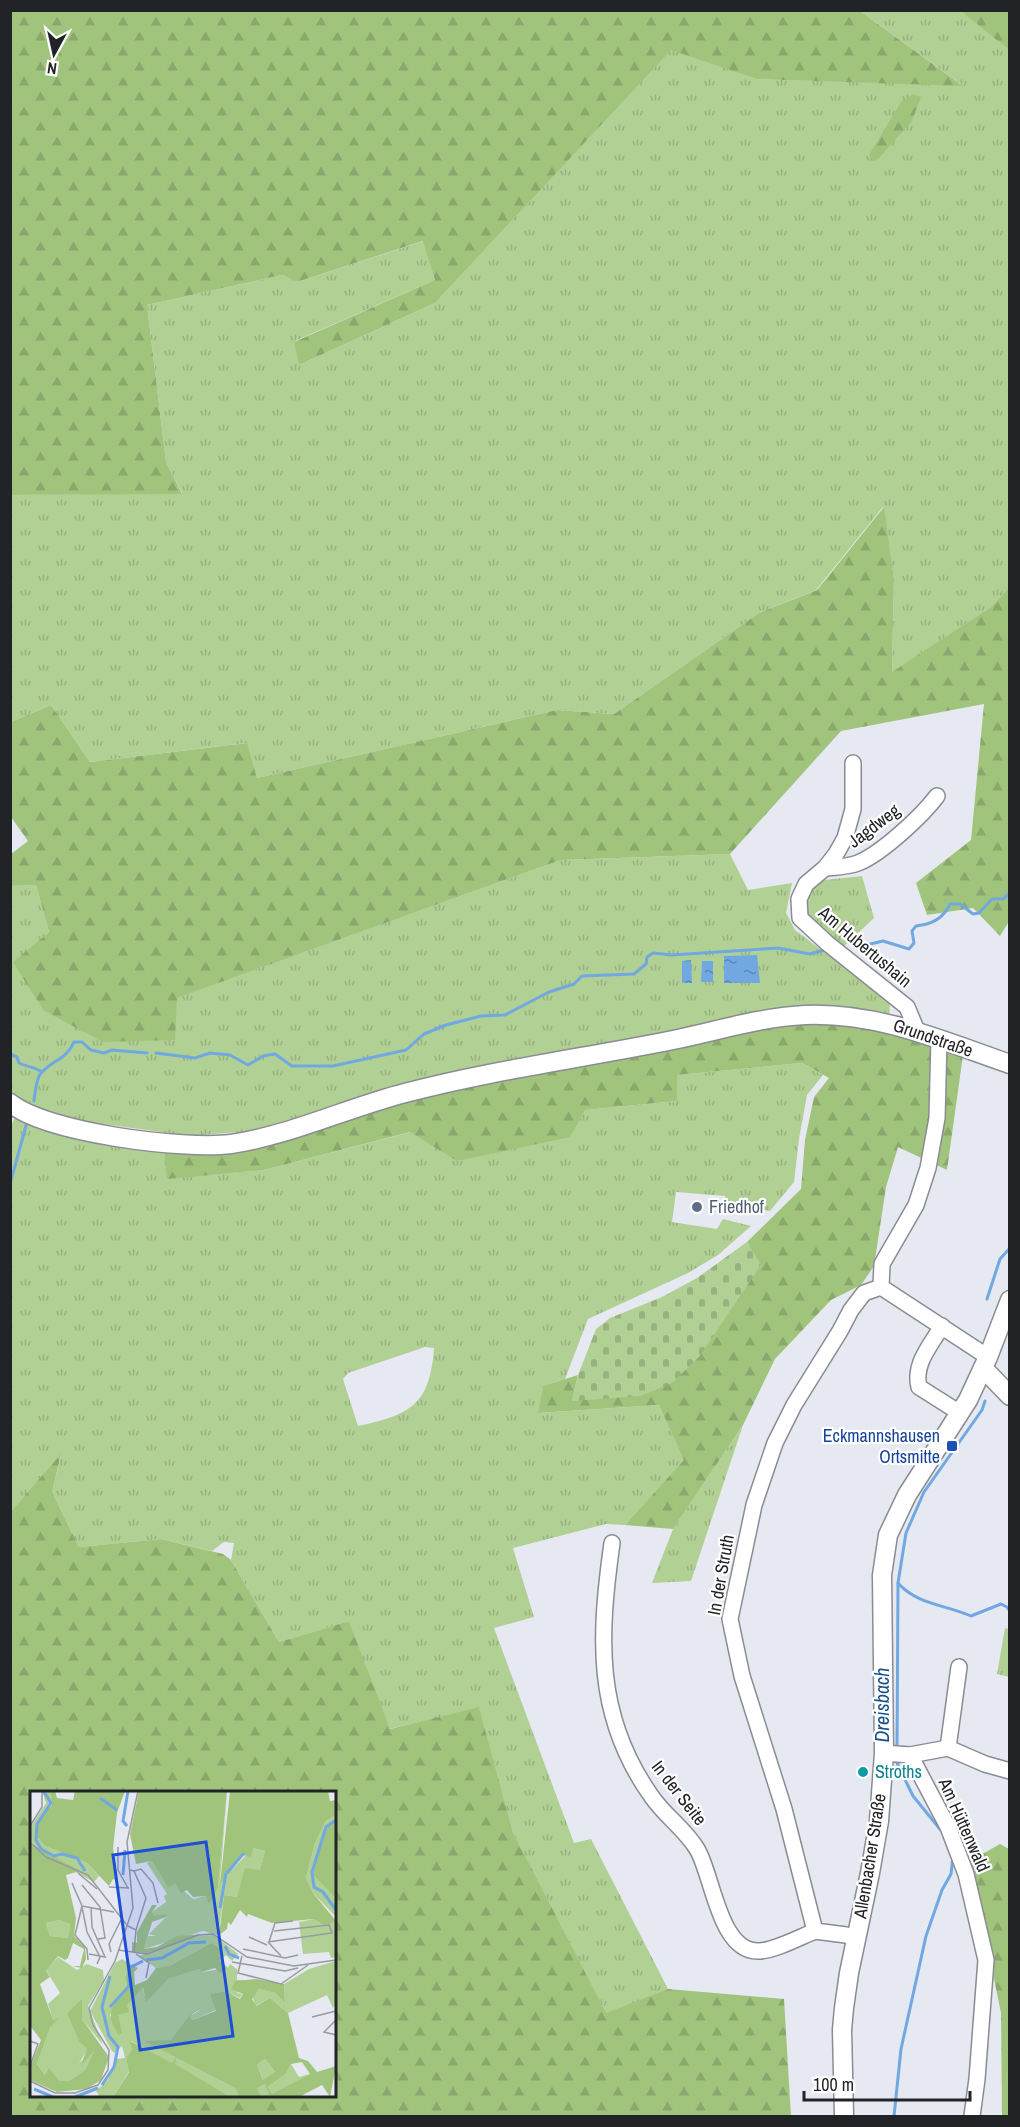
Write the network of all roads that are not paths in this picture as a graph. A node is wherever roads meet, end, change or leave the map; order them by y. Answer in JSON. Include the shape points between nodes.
{"nodes":[{"id":1,"x":853,"y":764,"type":"dead end"},
{"id":2,"x":938,"y":796,"type":"dead end"},
{"id":3,"x":825,"y":868,"type":"junction"},
{"id":4,"x":917,"y":1031,"type":"junction"},
{"id":5,"x":939,"y":1040,"type":"junction"},
{"id":6,"x":1010,"y":1064,"type":"edge"},
{"id":7,"x":10,"y":1103,"type":"edge"},
{"id":8,"x":881,"y":1287,"type":"junction"},
{"id":9,"x":1010,"y":1300,"type":"edge"},
{"id":10,"x":942,"y":1326,"type":"junction"},
{"id":11,"x":985,"y":1363,"type":"junction"},
{"id":12,"x":1010,"y":1396,"type":"edge"},
{"id":13,"x":960,"y":1413,"type":"junction"},
{"id":14,"x":612,"y":1543,"type":"dead end"},
{"id":15,"x":959,"y":1667,"type":"dead end"},
{"id":16,"x":948,"y":1748,"type":"junction"},
{"id":17,"x":897,"y":1754,"type":"junction"},
{"id":18,"x":1010,"y":1772,"type":"edge"},
{"id":19,"x":815,"y":1930,"type":"junction"},
{"id":20,"x":856,"y":1938,"type":"junction"},
{"id":21,"x":844,"y":2116,"type":"edge"},
{"id":22,"x":972,"y":2116,"type":"edge"}],
"edges":[{"from":1,"to":3,"type":"street","name":"Am Hubertushain","via":[[850,822],[842,844]]},
{"from":2,"to":3,"type":"street","name":"Jagdweg","via":[[868,858],[856,864]]},
{"from":3,"to":4,"type":"street","name":"Am Hubertushain","via":[[806,884],[799,899],[800,918],[907,1007]]},
{"from":4,"to":5,"type":"main road","name":"Grundstraße"},
{"from":4,"to":7,"type":"main road","name":"Grundstraße","via":[[855,1017],[806,1015],[766,1020],[404,1093],[265,1137],[229,1144],[124,1138],[66,1127]]},
{"from":5,"to":6,"type":"main road","name":"Grundstraße"},
{"from":5,"to":8,"type":"street","via":[[937,1118],[928,1168],[916,1205],[882,1264]]},
{"from":8,"to":10,"type":"street"},
{"from":8,"to":19,"type":"street","name":"In der Struth","via":[[864,1293],[851,1310],[775,1443],[754,1505],[730,1619],[741,1676],[784,1809]]},
{"from":9,"to":11,"type":"main road","name":"Allenbacher Straße"},
{"from":10,"to":11,"type":"street"},
{"from":10,"to":13,"type":"street","via":[[919,1365],[917,1379],[919,1387]]},
{"from":11,"to":12,"type":"main road"},
{"from":11,"to":13,"type":"main road","name":"Allenbacher Straße"},
{"from":13,"to":17,"type":"main road","name":"Allenbacher Straße","via":[[907,1495],[888,1535],[882,1575]]},
{"from":14,"to":19,"type":"street","name":"In der Seite","via":[[604,1601],[604,1676],[631,1764],[652,1798],[698,1850],[725,1926],[736,1942],[760,1952]]},
{"from":15,"to":16,"type":"street"},
{"from":16,"to":17,"type":"street"},
{"from":16,"to":18,"type":"street"},
{"from":17,"to":20,"type":"main road","name":"Allenbacher Straße"},
{"from":17,"to":22,"type":"street","name":"Am Hüttenwald","via":[[948,1827],[966,1874],[986,1960]]},
{"from":19,"to":20,"type":"street"},
{"from":20,"to":21,"type":"main road","name":"Allenbacher Straße","via":[[842,2030]]}]}
